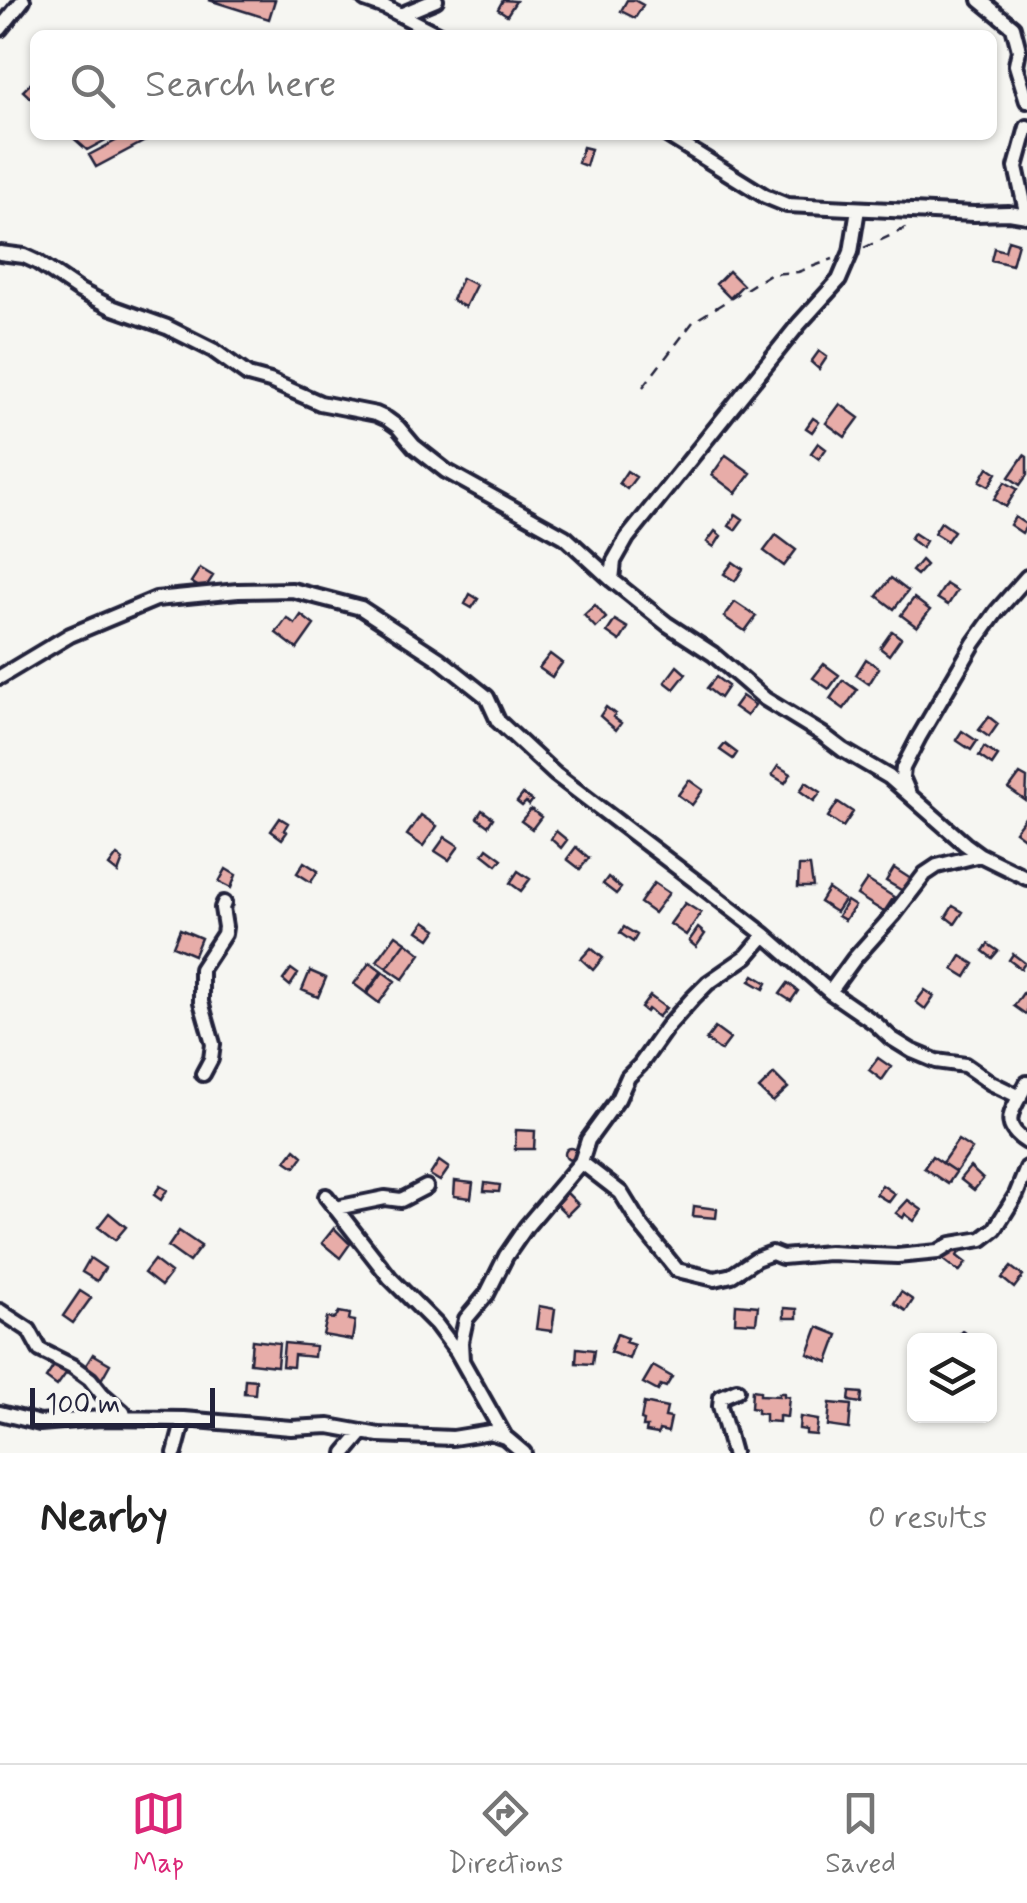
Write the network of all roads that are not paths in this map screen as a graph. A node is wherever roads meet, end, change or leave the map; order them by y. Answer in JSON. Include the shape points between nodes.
{"nodes":[{"id":1,"x":22,"y":0,"type":"edge"},
{"id":2,"x":364,"y":0,"type":"edge"},
{"id":3,"x":436,"y":0,"type":"edge"},
{"id":4,"x":980,"y":0,"type":"edge"},
{"id":5,"x":400,"y":15,"type":"junction"},
{"id":6,"x":0,"y":29,"type":"edge"},
{"id":7,"x":429,"y":30,"type":"edge"},
{"id":8,"x":1027,"y":101,"type":"edge"},
{"id":9,"x":1027,"y":127,"type":"edge"},
{"id":10,"x":675,"y":140,"type":"edge"},
{"id":11,"x":858,"y":209,"type":"junction"},
{"id":12,"x":0,"y":253,"type":"edge"},
{"id":13,"x":1027,"y":577,"type":"edge"},
{"id":14,"x":612,"y":580,"type":"junction"},
{"id":15,"x":0,"y":677,"type":"edge"},
{"id":16,"x":910,"y":794,"type":"junction"},
{"id":17,"x":980,"y":855,"type":"junction"},
{"id":18,"x":1027,"y":878,"type":"edge"},
{"id":19,"x":224,"y":902,"type":"dead end"},
{"id":20,"x":765,"y":935,"type":"junction"},
{"id":21,"x":830,"y":992,"type":"junction"},
{"id":22,"x":203,"y":1074,"type":"dead end"},
{"id":23,"x":1027,"y":1083,"type":"edge"},
{"id":24,"x":1020,"y":1098,"type":"junction"},
{"id":25,"x":1027,"y":1142,"type":"edge"},
{"id":26,"x":581,"y":1162,"type":"junction"},
{"id":27,"x":1027,"y":1168,"type":"edge"},
{"id":28,"x":426,"y":1187,"type":"dead end"},
{"id":29,"x":326,"y":1196,"type":"dead end"},
{"id":30,"x":1021,"y":1198,"type":"edge"},
{"id":31,"x":336,"y":1208,"type":"junction"},
{"id":32,"x":0,"y":1311,"type":"edge"},
{"id":33,"x":462,"y":1360,"type":"junction"},
{"id":34,"x":737,"y":1390,"type":"dead end"},
{"id":35,"x":0,"y":1413,"type":"edge"},
{"id":36,"x":125,"y":1418,"type":"junction"},
{"id":37,"x":184,"y":1419,"type":"junction"},
{"id":38,"x":362,"y":1433,"type":"junction"},
{"id":39,"x":505,"y":1437,"type":"junction"},
{"id":40,"x":174,"y":1453,"type":"edge"},
{"id":41,"x":345,"y":1453,"type":"edge"},
{"id":42,"x":524,"y":1453,"type":"edge"},
{"id":43,"x":733,"y":1453,"type":"edge"}],
"edges":[{"from":1,"to":6,"type":"street"},
{"from":2,"to":5,"type":"street"},
{"from":3,"to":5,"type":"street"},
{"from":4,"to":8,"type":"street","via":[[1012,27]]},
{"from":5,"to":7,"type":"street"},
{"from":9,"to":11,"type":"street","via":[[1016,166],[1027,216]]},
{"from":10,"to":11,"type":"street","via":[[787,205]]},
{"from":11,"to":14,"type":"street","via":[[839,280],[627,538]]},
{"from":12,"to":14,"type":"street","via":[[37,262],[111,307],[213,350],[248,375],[320,403],[376,414],[446,471],[566,537]]},
{"from":13,"to":16,"type":"street","via":[[974,643],[919,738],[903,768]]},
{"from":14,"to":16,"type":"street","via":[[765,699]]},
{"from":15,"to":20,"type":"street","via":[[70,636],[156,599],[292,590],[361,608],[487,697],[498,721],[545,765]]},
{"from":16,"to":17,"type":"street"},
{"from":17,"to":18,"type":"street"},
{"from":17,"to":21,"type":"street","via":[[925,874]]},
{"from":19,"to":22,"type":"street","via":[[224,934],[201,968],[201,1002],[213,1044]]},
{"from":20,"to":21,"type":"street"},
{"from":20,"to":26,"type":"street","via":[[666,1028],[588,1140]]},
{"from":21,"to":24,"type":"street","via":[[912,1051],[964,1065]]},
{"from":23,"to":24,"type":"street"},
{"from":24,"to":25,"type":"street","via":[[1010,1128]]},
{"from":26,"to":30,"type":"street","via":[[622,1193],[678,1270],[715,1279],[772,1254],[938,1252],[982,1239]]},
{"from":26,"to":33,"type":"street","via":[[526,1227],[466,1319]]},
{"from":27,"to":30,"type":"street"},
{"from":28,"to":31,"type":"street","via":[[401,1200]]},
{"from":29,"to":31,"type":"street"},
{"from":31,"to":33,"type":"street"},
{"from":32,"to":36,"type":"street","via":[[29,1330],[40,1350],[90,1379]]},
{"from":33,"to":39,"type":"street"},
{"from":34,"to":43,"type":"street","via":[[720,1397]]},
{"from":35,"to":36,"type":"street","via":[[40,1423]]},
{"from":36,"to":37,"type":"street"},
{"from":37,"to":38,"type":"street"},
{"from":37,"to":40,"type":"street"},
{"from":38,"to":39,"type":"street"},
{"from":38,"to":41,"type":"street"},
{"from":39,"to":42,"type":"street"}]}
